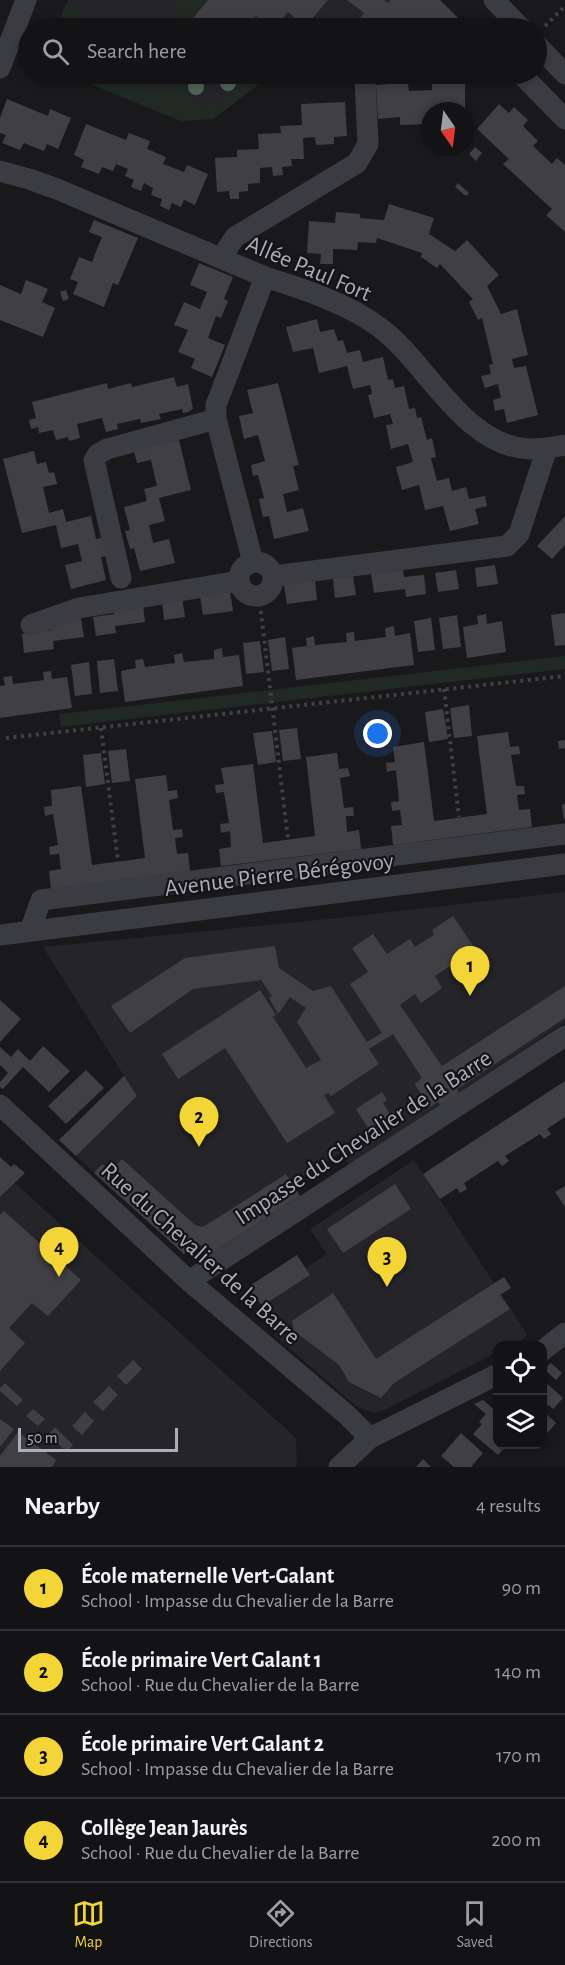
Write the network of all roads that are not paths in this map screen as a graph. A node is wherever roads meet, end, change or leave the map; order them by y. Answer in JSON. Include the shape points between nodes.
{"nodes":[{"id":1,"x":26,"y":0,"type":"edge"},
{"id":2,"x":494,"y":0,"type":"edge"},
{"id":3,"x":19,"y":18,"type":"edge"},
{"id":4,"x":509,"y":18,"type":"edge"},
{"id":5,"x":18,"y":21,"type":"edge"},
{"id":6,"x":547,"y":47,"type":"edge"},
{"id":7,"x":0,"y":68,"type":"edge"},
{"id":8,"x":565,"y":74,"type":"edge"},
{"id":9,"x":366,"y":84,"type":"edge"},
{"id":10,"x":531,"y":84,"type":"edge"},
{"id":11,"x":565,"y":119,"type":"edge"},
{"id":12,"x":0,"y":171,"type":"edge"},
{"id":13,"x":221,"y":258,"type":"junction"},
{"id":14,"x":265,"y":277,"type":"junction"},
{"id":15,"x":216,"y":419,"type":"junction"},
{"id":16,"x":556,"y":446,"type":"edge"},
{"id":17,"x":253,"y":562,"type":"junction"},
{"id":18,"x":273,"y":576,"type":"junction"},
{"id":19,"x":121,"y":578,"type":"dead end"},
{"id":20,"x":239,"y":581,"type":"junction"},
{"id":21,"x":31,"y":625,"type":"dead end"},
{"id":22,"x":558,"y":835,"type":"edge"},
{"id":23,"x":559,"y":864,"type":"edge"},
{"id":24,"x":30,"y":932,"type":"junction"},
{"id":25,"x":0,"y":935,"type":"edge"},
{"id":26,"x":565,"y":1036,"type":"edge"},
{"id":27,"x":0,"y":1105,"type":"edge"},
{"id":28,"x":189,"y":1281,"type":"junction"},
{"id":29,"x":565,"y":1333,"type":"edge"},
{"id":30,"x":547,"y":1348,"type":"edge"},
{"id":31,"x":493,"y":1376,"type":"edge"},
{"id":32,"x":370,"y":1438,"type":"junction"},
{"id":33,"x":339,"y":1467,"type":"edge"}],
"edges":[{"from":1,"to":3,"type":"street"},
{"from":2,"to":4,"type":"street"},
{"from":5,"to":7,"type":"street"},
{"from":6,"to":8,"type":"street"},
{"from":9,"to":13,"type":"street","via":[[368,144],[357,163],[235,237]]},
{"from":10,"to":11,"type":"street"},
{"from":12,"to":13,"type":"street","name":"Allée Paul Fort","via":[[57,189]]},
{"from":13,"to":14,"type":"street","name":"Allée Paul Fort"},
{"from":14,"to":15,"type":"street","via":[[216,405]]},
{"from":14,"to":16,"type":"street","name":"Allée Paul Fort","via":[[297,287],[379,327],[482,432],[527,449]]},
{"from":15,"to":17,"type":"street"},
{"from":15,"to":19,"type":"street","via":[[107,449],[94,460]]},
{"from":16,"to":18,"type":"street","via":[[519,534],[507,546]]},
{"from":17,"to":18,"type":"street","via":[[262,562]]},
{"from":17,"to":20,"type":"street","via":[[240,573]]},
{"from":18,"to":20,"type":"street","via":[[272,586],[259,596],[249,595]]},
{"from":20,"to":21,"type":"street","via":[[79,608]]},
{"from":22,"to":23,"type":"street"},
{"from":22,"to":24,"type":"street","via":[[41,900]]},
{"from":23,"to":24,"type":"street","name":"Avenue Pierre Bérégovoy"},
{"from":24,"to":25,"type":"street","name":"Avenue Pierre Bérégovoy"},
{"from":26,"to":28,"type":"street","name":"Impasse du Chevalier de la Barre"},
{"from":27,"to":28,"type":"street","name":"Rue du Chevalier de la Barre"},
{"from":28,"to":32,"type":"street","name":"Rue du Chevalier de la Barre"},
{"from":29,"to":30,"type":"street"},
{"from":31,"to":32,"type":"street"},
{"from":32,"to":33,"type":"street"}]}
